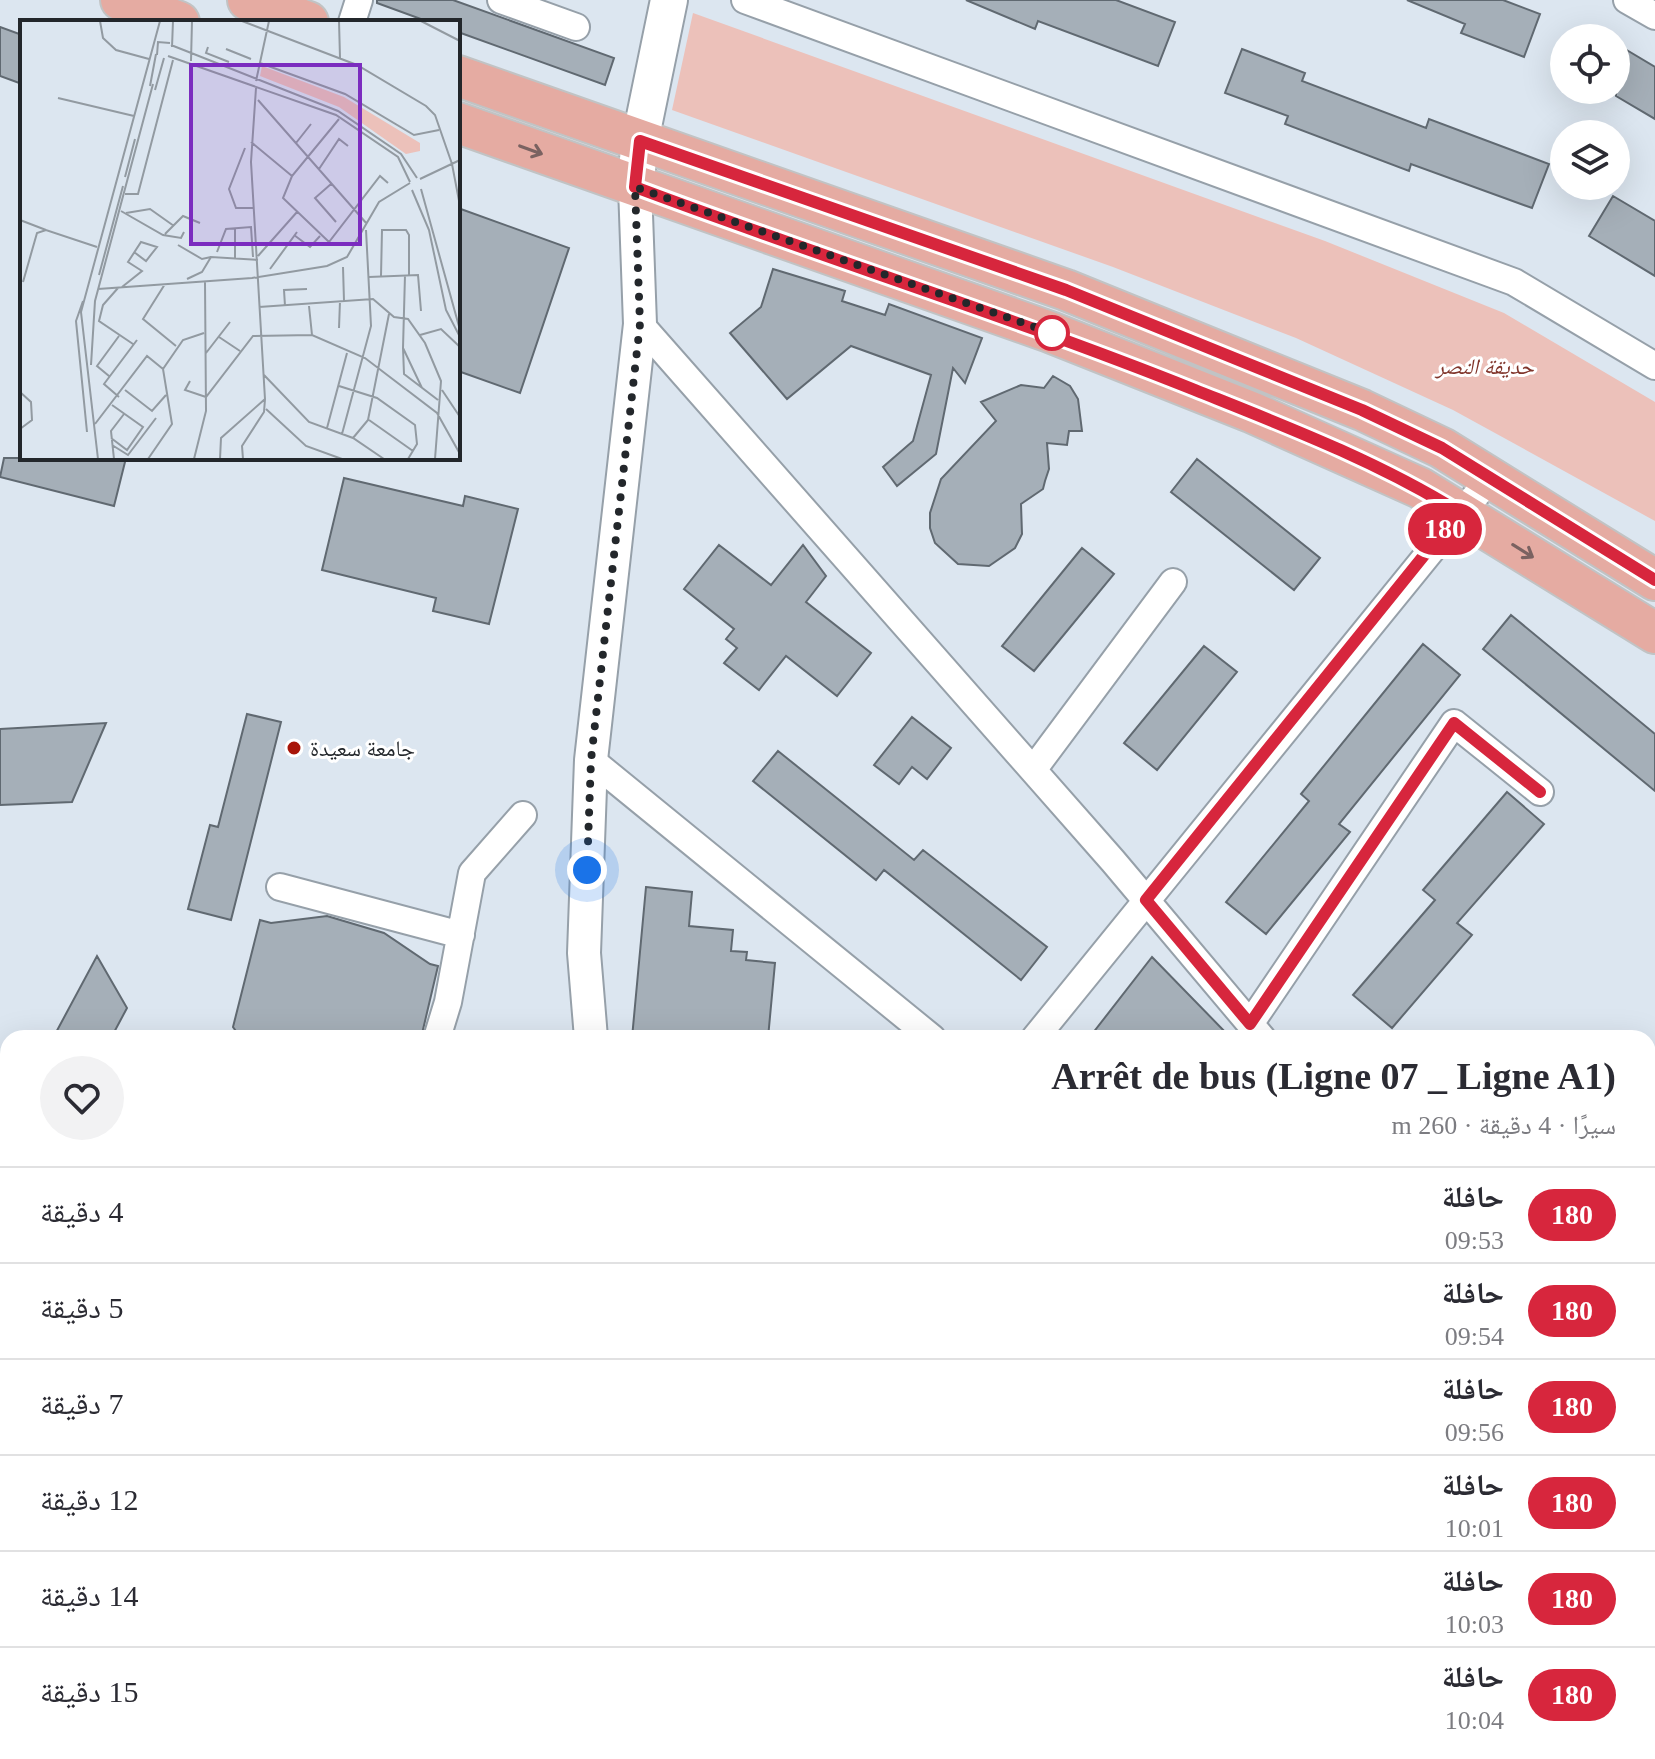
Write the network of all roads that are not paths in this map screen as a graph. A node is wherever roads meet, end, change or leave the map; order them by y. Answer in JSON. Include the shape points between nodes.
{"nodes":[{"id":1,"x":121,"y":0,"type":"edge"},
{"id":2,"x":248,"y":0,"type":"edge"},
{"id":3,"x":359,"y":0,"type":"edge"},
{"id":4,"x":501,"y":0,"type":"edge"},
{"id":5,"x":669,"y":0,"type":"edge"},
{"id":6,"x":745,"y":0,"type":"edge"},
{"id":7,"x":1627,"y":0,"type":"edge"},
{"id":8,"x":1655,"y":16,"type":"edge"},
{"id":9,"x":174,"y":20,"type":"edge"},
{"id":10,"x":303,"y":20,"type":"edge"},
{"id":11,"x":353,"y":20,"type":"edge"},
{"id":12,"x":576,"y":27,"type":"dead end"},
{"id":13,"x":460,"y":77,"type":"edge"},
{"id":14,"x":460,"y":124,"type":"edge"},
{"id":15,"x":640,"y":141,"type":"junction"},
{"id":16,"x":635,"y":187,"type":"junction"},
{"id":17,"x":640,"y":324,"type":"junction"},
{"id":18,"x":1655,"y":366,"type":"edge"},
{"id":19,"x":1490,"y":478,"type":"junction"},
{"id":20,"x":1459,"y":512,"type":"junction"},
{"id":21,"x":1655,"y":580,"type":"edge"},
{"id":22,"x":1173,"y":582,"type":"dead end"},
{"id":23,"x":1655,"y":633,"type":"edge"},
{"id":24,"x":591,"y":760,"type":"junction"},
{"id":25,"x":1033,"y":770,"type":"junction"},
{"id":26,"x":1540,"y":792,"type":"dead end"},
{"id":27,"x":523,"y":815,"type":"dead end"},
{"id":28,"x":280,"y":887,"type":"dead end"},
{"id":29,"x":1146,"y":900,"type":"junction"},
{"id":30,"x":461,"y":935,"type":"junction"},
{"id":31,"x":439,"y":1030,"type":"edge"},
{"id":32,"x":590,"y":1030,"type":"edge"},
{"id":33,"x":922,"y":1030,"type":"edge"},
{"id":34,"x":1041,"y":1030,"type":"edge"},
{"id":35,"x":1255,"y":1030,"type":"edge"},
{"id":36,"x":1257,"y":1030,"type":"edge"}],
"edges":[{"from":1,"to":9,"type":"main road"},
{"from":2,"to":10,"type":"main road"},
{"from":3,"to":11,"type":"street"},
{"from":4,"to":12,"type":"street"},
{"from":5,"to":15,"type":"main road"},
{"from":6,"to":18,"type":"street","via":[[1514,282]]},
{"from":7,"to":8,"type":"street"},
{"from":13,"to":15,"type":"main road"},
{"from":14,"to":16,"type":"main road","one_way":true},
{"from":15,"to":16,"type":"main road"},
{"from":15,"to":19,"type":"main road","via":[[1066,290],[1362,410]]},
{"from":16,"to":17,"type":"street"},
{"from":16,"to":20,"type":"main road","via":[[1050,332],[1343,452]]},
{"from":17,"to":24,"type":"street"},
{"from":17,"to":25,"type":"street"},
{"from":19,"to":20,"type":"street"},
{"from":19,"to":21,"type":"main road"},
{"from":20,"to":23,"type":"main road","one_way":true},
{"from":20,"to":29,"type":"street"},
{"from":22,"to":25,"type":"street"},
{"from":24,"to":32,"type":"street","via":[[584,953]]},
{"from":24,"to":33,"type":"street"},
{"from":25,"to":29,"type":"street"},
{"from":26,"to":36,"type":"street","via":[[1454,723]]},
{"from":27,"to":30,"type":"street","via":[[472,873]]},
{"from":28,"to":30,"type":"street"},
{"from":29,"to":34,"type":"street"},
{"from":29,"to":35,"type":"street"},
{"from":30,"to":31,"type":"street"}]}
